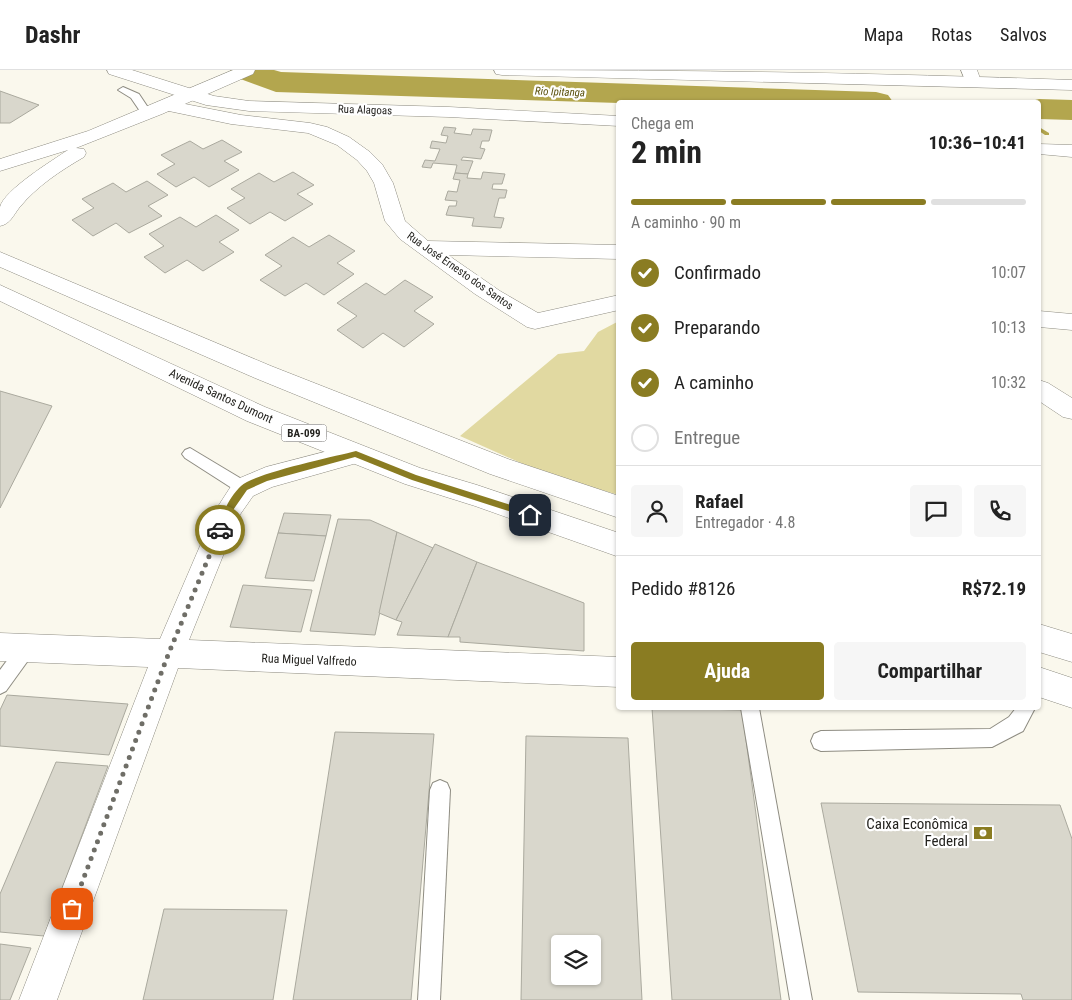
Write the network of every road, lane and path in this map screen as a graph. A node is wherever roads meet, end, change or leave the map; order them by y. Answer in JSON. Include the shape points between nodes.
{"nodes":[{"id":1,"x":116,"y":70,"type":"edge"},
{"id":2,"x":247,"y":70,"type":"edge"},
{"id":3,"x":502,"y":70,"type":"edge"},
{"id":4,"x":971,"y":76,"type":"edge"},
{"id":5,"x":1072,"y":85,"type":"edge"},
{"id":6,"x":123,"y":90,"type":"dead end"},
{"id":7,"x":193,"y":94,"type":"junction"},
{"id":8,"x":170,"y":106,"type":"junction"},
{"id":9,"x":148,"y":115,"type":"junction"},
{"id":10,"x":616,"y":121,"type":"edge"},
{"id":11,"x":123,"y":125,"type":"junction"},
{"id":12,"x":1041,"y":149,"type":"edge"},
{"id":13,"x":1072,"y":151,"type":"edge"},
{"id":14,"x":0,"y":165,"type":"edge"},
{"id":15,"x":0,"y":220,"type":"edge"},
{"id":16,"x":423,"y":248,"type":"junction"},
{"id":17,"x":616,"y":252,"type":"edge"},
{"id":18,"x":0,"y":259,"type":"edge"},
{"id":19,"x":0,"y":292,"type":"edge"},
{"id":20,"x":616,"y":303,"type":"edge"},
{"id":21,"x":1041,"y":319,"type":"edge"},
{"id":22,"x":1072,"y":322,"type":"edge"},
{"id":23,"x":1041,"y":390,"type":"edge"},
{"id":24,"x":1072,"y":410,"type":"edge"},
{"id":25,"x":190,"y":454,"type":"dead end"},
{"id":26,"x":356,"y":454,"type":"junction"},
{"id":27,"x":244,"y":488,"type":"junction"},
{"id":28,"x":616,"y":506,"type":"edge"},
{"id":29,"x":616,"y":544,"type":"edge"},
{"id":30,"x":1041,"y":639,"type":"edge"},
{"id":31,"x":13,"y":648,"type":"edge"},
{"id":32,"x":1072,"y":648,"type":"edge"},
{"id":33,"x":168,"y":655,"type":"junction"},
{"id":34,"x":616,"y":672,"type":"edge"},
{"id":35,"x":1041,"y":683,"type":"edge"},
{"id":36,"x":0,"y":685,"type":"edge"},
{"id":37,"x":1072,"y":693,"type":"edge"},
{"id":38,"x":750,"y":710,"type":"edge"},
{"id":39,"x":1025,"y":710,"type":"edge"},
{"id":40,"x":821,"y":741,"type":"dead end"},
{"id":41,"x":440,"y":790,"type":"dead end"},
{"id":42,"x":38,"y":1000,"type":"edge"},
{"id":43,"x":429,"y":1000,"type":"edge"},
{"id":44,"x":801,"y":1000,"type":"edge"}],
"edges":[{"from":1,"to":7,"type":"main road","name":"Rua Alagoas"},
{"from":2,"to":7,"type":"main road"},
{"from":3,"to":4,"type":"main road"},
{"from":4,"to":5,"type":"main road"},
{"from":6,"to":9,"type":"lane","via":[[135,96]]},
{"from":7,"to":8,"type":"main road"},
{"from":7,"to":10,"type":"main road","name":"Rua Alagoas","via":[[212,101],[249,106]]},
{"from":8,"to":9,"type":"main road"},
{"from":8,"to":16,"type":"main road","name":"Rua José Ernesto dos Santos","via":[[245,121],[300,125],[343,141],[375,166],[400,228]]},
{"from":9,"to":11,"type":"main road"},
{"from":11,"to":14,"type":"main road","via":[[36,156]]},
{"from":11,"to":15,"type":"main road","via":[[25,188]]},
{"from":12,"to":13,"type":"main road"},
{"from":16,"to":17,"type":"main road"},
{"from":16,"to":20,"type":"main road","name":"Rua José Ernesto dos Santos","via":[[535,321]]},
{"from":18,"to":28,"type":"main road","via":[[263,372],[499,467]]},
{"from":19,"to":26,"type":"main road","name":"Avenida Santos Dumont","number":"BA-099","via":[[256,414]]},
{"from":21,"to":22,"type":"main road"},
{"from":23,"to":24,"type":"main road"},
{"from":25,"to":27,"type":"lane"},
{"from":26,"to":27,"type":"main road","via":[[266,478]]},
{"from":26,"to":29,"type":"main road","name":"Avenida Santos Dumont","number":"BA-099","via":[[414,478]]},
{"from":27,"to":33,"type":"main road","via":[[228,511]]},
{"from":30,"to":32,"type":"main road"},
{"from":31,"to":33,"type":"main road","name":"Rua Miguel Valfredo"},
{"from":31,"to":36,"type":"lane"},
{"from":33,"to":34,"type":"main road","name":"Rua Miguel Valfredo"},
{"from":33,"to":42,"type":"main road"},
{"from":35,"to":37,"type":"main road"},
{"from":38,"to":44,"type":"lane"},
{"from":39,"to":40,"type":"lane","via":[[1016,724],[992,738]]},
{"from":41,"to":43,"type":"lane"}]}
